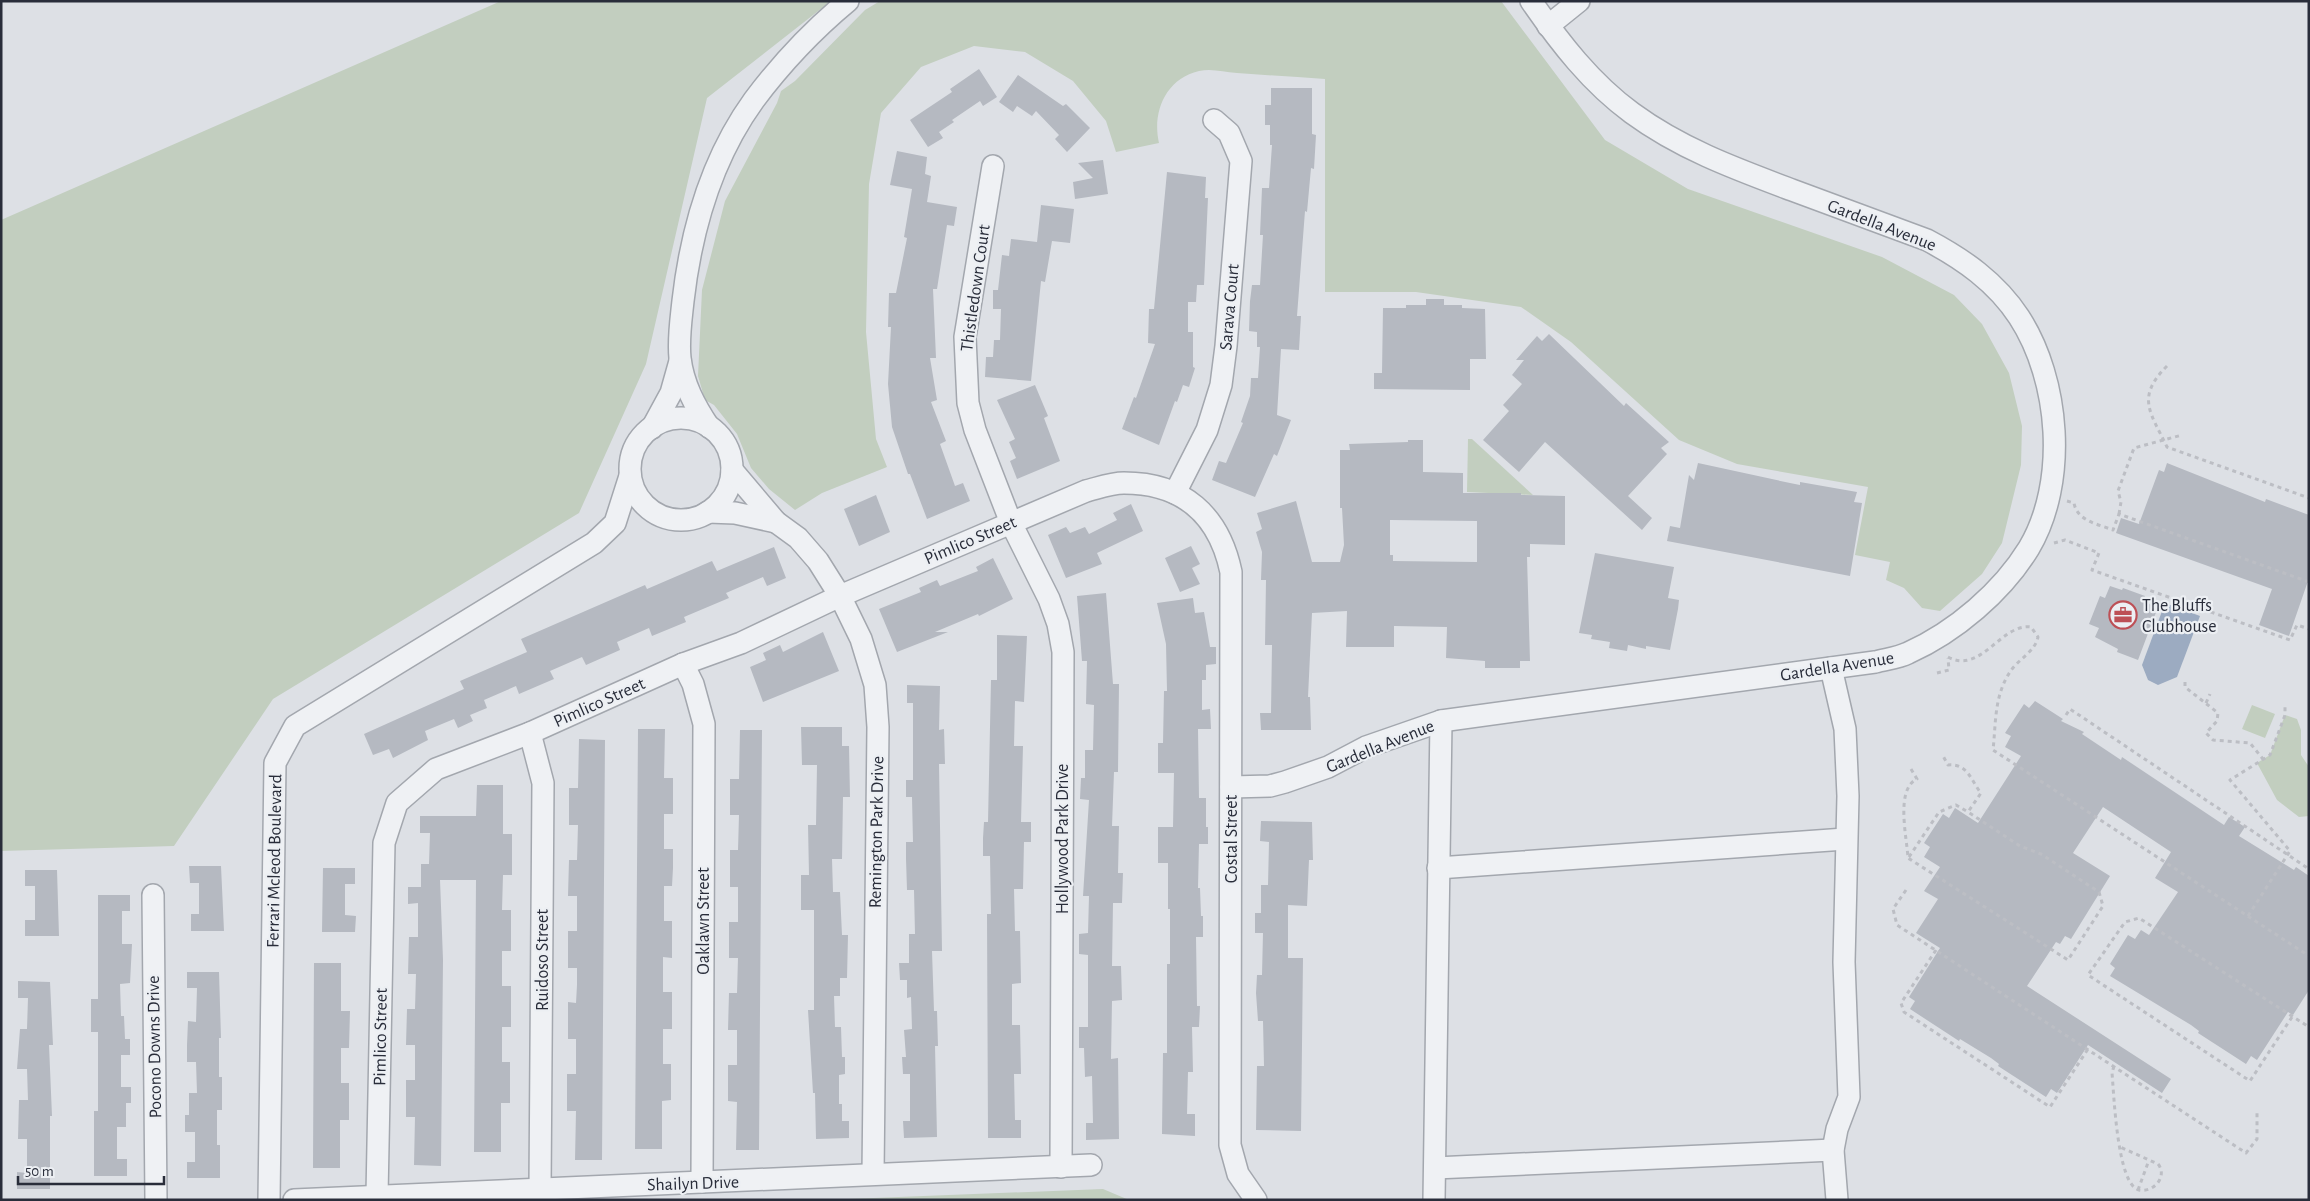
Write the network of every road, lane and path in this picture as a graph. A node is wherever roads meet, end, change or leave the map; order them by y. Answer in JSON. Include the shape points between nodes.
{"nodes":[{"id":1,"x":848,"y":1,"type":"edge"},
{"id":2,"x":1531,"y":1,"type":"edge"},
{"id":3,"x":1579,"y":1,"type":"edge"},
{"id":4,"x":1548,"y":26,"type":"junction"},
{"id":5,"x":1214,"y":120,"type":"dead end"},
{"id":6,"x":993,"y":166,"type":"dead end"},
{"id":7,"x":680,"y":358,"type":"junction"},
{"id":8,"x":2167,"y":366,"type":"dead end"},
{"id":9,"x":709,"y":427,"type":"junction"},
{"id":10,"x":652,"y":428,"type":"junction"},
{"id":11,"x":2182,"y":435,"type":"dead end"},
{"id":12,"x":2164,"y":440,"type":"junction"},
{"id":13,"x":732,"y":470,"type":"junction"},
{"id":14,"x":630,"y":476,"type":"junction"},
{"id":15,"x":1175,"y":493,"type":"junction"},
{"id":16,"x":2048,"y":496,"type":"junction"},
{"id":17,"x":2309,"y":498,"type":"edge"},
{"id":18,"x":708,"y":512,"type":"junction"},
{"id":19,"x":2119,"y":514,"type":"junction"},
{"id":20,"x":660,"y":516,"type":"junction"},
{"id":21,"x":776,"y":522,"type":"junction"},
{"id":22,"x":615,"y":523,"type":"junction"},
{"id":23,"x":1011,"y":523,"type":"junction"},
{"id":24,"x":2051,"y":545,"type":"dead end"},
{"id":25,"x":2309,"y":582,"type":"edge"},
{"id":26,"x":840,"y":596,"type":"junction"},
{"id":27,"x":2309,"y":630,"type":"edge"},
{"id":28,"x":1952,"y":652,"type":"dead end"},
{"id":29,"x":1948,"y":657,"type":"junction"},
{"id":30,"x":683,"y":664,"type":"junction"},
{"id":31,"x":1831,"y":668,"type":"junction"},
{"id":32,"x":1937,"y":673,"type":"dead end"},
{"id":33,"x":2184,"y":682,"type":"dead end"},
{"id":34,"x":2210,"y":694,"type":"dead end"},
{"id":35,"x":2206,"y":703,"type":"junction"},
{"id":36,"x":2285,"y":704,"type":"dead end"},
{"id":37,"x":2066,"y":715,"type":"dead end"},
{"id":38,"x":1441,"y":721,"type":"junction"},
{"id":39,"x":530,"y":733,"type":"junction"},
{"id":40,"x":1942,"y":754,"type":"dead end"},
{"id":41,"x":2263,"y":760,"type":"junction"},
{"id":42,"x":1911,"y":769,"type":"dead end"},
{"id":43,"x":1231,"y":787,"type":"junction"},
{"id":44,"x":1968,"y":812,"type":"junction"},
{"id":45,"x":1845,"y":839,"type":"junction"},
{"id":46,"x":2287,"y":855,"type":"junction"},
{"id":47,"x":1908,"y":858,"type":"junction"},
{"id":48,"x":1438,"y":868,"type":"junction"},
{"id":49,"x":2309,"y":869,"type":"edge"},
{"id":50,"x":1906,"y":890,"type":"dead end"},
{"id":51,"x":153,"y":895,"type":"dead end"},
{"id":52,"x":2248,"y":916,"type":"junction"},
{"id":53,"x":1936,"y":950,"type":"junction"},
{"id":54,"x":2309,"y":956,"type":"edge"},
{"id":55,"x":2292,"y":1017,"type":"junction"},
{"id":56,"x":2309,"y":1027,"type":"edge"},
{"id":57,"x":2088,"y":1049,"type":"junction"},
{"id":58,"x":2114,"y":1066,"type":"junction"},
{"id":59,"x":2257,"y":1112,"type":"dead end"},
{"id":60,"x":2120,"y":1147,"type":"junction"},
{"id":61,"x":1833,"y":1150,"type":"junction"},
{"id":62,"x":2149,"y":1160,"type":"junction"},
{"id":63,"x":1091,"y":1165,"type":"dead end"},
{"id":64,"x":1061,"y":1166,"type":"junction"},
{"id":65,"x":1436,"y":1168,"type":"junction"},
{"id":66,"x":873,"y":1174,"type":"junction"},
{"id":67,"x":702,"y":1182,"type":"junction"},
{"id":68,"x":540,"y":1189,"type":"junction"},
{"id":69,"x":2138,"y":1190,"type":"junction"},
{"id":70,"x":377,"y":1195,"type":"junction"},
{"id":71,"x":156,"y":1200,"type":"edge"},
{"id":72,"x":269,"y":1200,"type":"edge"},
{"id":73,"x":294,"y":1200,"type":"edge"},
{"id":74,"x":1256,"y":1200,"type":"edge"},
{"id":75,"x":1434,"y":1200,"type":"edge"},
{"id":76,"x":1837,"y":1200,"type":"edge"}],
"edges":[{"from":1,"to":7,"type":"street","via":[[785,62],[753,101],[727,148],[692,241],[680,324]]},
{"from":2,"to":4,"type":"street","name":"Gardella Avenue"},
{"from":3,"to":4,"type":"street"},
{"from":4,"to":16,"type":"street","name":"Gardella Avenue","via":[[1601,87],[1631,113],[1670,139],[1732,168],[1927,240],[1980,273],[2019,317],[2044,373],[2052,404],[2054,441],[2053,474]]},
{"from":5,"to":15,"type":"street","name":"Sarava Court","via":[[1229,133],[1241,161],[1226,346],[1214,413]]},
{"from":6,"to":23,"type":"street","name":"Thistledown Court","via":[[965,337],[965,376],[975,430]]},
{"from":7,"to":9,"type":"street","via":[[688,390]]},
{"from":7,"to":10,"type":"street","via":[[671,393]]},
{"from":8,"to":12,"type":"path","via":[[2155,378],[2148,396],[2150,414]]},
{"from":9,"to":10,"type":"street","via":[[694,420],[677,418]]},
{"from":9,"to":13,"type":"street","via":[[725,446]]},
{"from":10,"to":14,"type":"street","via":[[636,444],[630,460]]},
{"from":11,"to":12,"type":"path"},
{"from":12,"to":17,"type":"path","via":[[2167,447]]},
{"from":12,"to":19,"type":"path","via":[[2134,448],[2118,491],[2121,502]]},
{"from":13,"to":18,"type":"street","via":[[725,494]]},
{"from":13,"to":21,"type":"street","name":"Remington Park Drive"},
{"from":14,"to":20,"type":"street","via":[[635,493]]},
{"from":14,"to":22,"type":"street"},
{"from":15,"to":23,"type":"street","name":"Pimlico Street","via":[[1153,485],[1122,483],[1086,491]]},
{"from":15,"to":43,"type":"street","name":"Costal Street","via":[[1192,504],[1218,532],[1231,572]]},
{"from":16,"to":19,"type":"path","via":[[2074,503],[2075,511],[2082,518],[2113,530]]},
{"from":16,"to":31,"type":"street","name":"Gardella Avenue","via":[[2029,548],[2008,576],[1960,622],[1906,654]]},
{"from":18,"to":20,"type":"street","via":[[693,519],[676,520]]},
{"from":18,"to":21,"type":"street","name":"Remington Park Drive","via":[[735,513]]},
{"from":19,"to":25,"type":"path"},
{"from":20,"to":22,"type":"street"},
{"from":21,"to":26,"type":"street","name":"Remington Park Drive","via":[[798,538],[818,561]]},
{"from":22,"to":72,"type":"street","name":"Ferrari Mcleod Boulevard","via":[[594,543],[296,726],[275,763]]},
{"from":23,"to":26,"type":"street","name":"Pimlico Street"},
{"from":23,"to":64,"type":"street","name":"Hollywood Park Drive","via":[[1049,599],[1058,624],[1062,652]]},
{"from":24,"to":27,"type":"path","via":[[2065,540],[2098,553],[2092,570],[2290,640],[2297,625]]},
{"from":26,"to":30,"type":"street","name":"Pimlico Street","via":[[741,643]]},
{"from":26,"to":66,"type":"street","name":"Remington Park Drive","via":[[861,639],[872,676],[878,727]]},
{"from":28,"to":29,"type":"path"},
{"from":29,"to":32,"type":"path","via":[[1949,670]]},
{"from":29,"to":52,"type":"path","via":[[1957,662],[1968,660],[2023,626],[2036,631],[2037,643],[2010,670],[1998,693],[1993,750]]},
{"from":30,"to":39,"type":"street","name":"Pimlico Street"},
{"from":30,"to":67,"type":"street","name":"Oaklawn Street","via":[[693,684],[704,724]]},
{"from":31,"to":38,"type":"street","name":"Gardella Avenue"},
{"from":31,"to":45,"type":"street","via":[[1845,729],[1848,796]]},
{"from":33,"to":35,"type":"path","via":[[2185,687]]},
{"from":34,"to":35,"type":"path"},
{"from":35,"to":41,"type":"path","via":[[2218,713],[2217,721],[2208,729],[2208,737],[2250,743]]},
{"from":36,"to":41,"type":"path","via":[[2286,715],[2270,755]]},
{"from":37,"to":46,"type":"path","via":[[2070,709]]},
{"from":38,"to":43,"type":"street","name":"Gardella Avenue","via":[[1366,747],[1328,767],[1285,782],[1270,786]]},
{"from":38,"to":48,"type":"street"},
{"from":39,"to":68,"type":"street","name":"Ruidoso Street","via":[[543,783]]},
{"from":39,"to":70,"type":"street","name":"Pimlico Street","via":[[436,768],[397,803],[384,843]]},
{"from":40,"to":44,"type":"path","via":[[1948,765],[1956,764],[1966,770],[1981,793]]},
{"from":41,"to":46,"type":"path","via":[[2230,780],[2290,850]]},
{"from":42,"to":47,"type":"path","via":[[1917,779],[1908,785],[1904,799]]},
{"from":43,"to":74,"type":"street","name":"Costal Street","via":[[1230,1145],[1238,1174]]},
{"from":44,"to":47,"type":"path","via":[[1956,805],[1939,812]]},
{"from":44,"to":47,"type":"path","via":[[2099,892],[2104,906],[2068,960]]},
{"from":45,"to":48,"type":"street"},
{"from":45,"to":61,"type":"street","via":[[1844,962],[1849,1097]]},
{"from":46,"to":49,"type":"path"},
{"from":46,"to":52,"type":"path"},
{"from":48,"to":65,"type":"street"},
{"from":50,"to":53,"type":"path","via":[[1893,909],[1897,924]]},
{"from":51,"to":71,"type":"street","name":"Pocono Downs Drive"},
{"from":52,"to":54,"type":"path"},
{"from":53,"to":57,"type":"path"},
{"from":53,"to":57,"type":"path","via":[[1901,1003],[1904,1012],[2050,1107]]},
{"from":55,"to":55,"type":"path","via":[[2140,918],[2125,922],[2088,975],[2250,1081]]},
{"from":55,"to":56,"type":"path"},
{"from":57,"to":58,"type":"path"},
{"from":58,"to":59,"type":"path","via":[[2246,1153],[2257,1139]]},
{"from":58,"to":60,"type":"path","via":[[2112,1073]]},
{"from":60,"to":62,"type":"path"},
{"from":60,"to":69,"type":"path","via":[[2124,1170],[2130,1184]]},
{"from":61,"to":65,"type":"street"},
{"from":61,"to":76,"type":"street"},
{"from":62,"to":69,"type":"path"},
{"from":62,"to":69,"type":"path","via":[[2161,1167],[2158,1184],[2149,1190]]},
{"from":63,"to":64,"type":"street","name":"Shailyn Drive"},
{"from":64,"to":66,"type":"street","name":"Shailyn Drive"},
{"from":65,"to":75,"type":"street"},
{"from":66,"to":67,"type":"street","name":"Shailyn Drive"},
{"from":67,"to":68,"type":"street","name":"Shailyn Drive"},
{"from":68,"to":70,"type":"street","name":"Shailyn Drive"},
{"from":70,"to":73,"type":"street","name":"Shailyn Drive"}]}
